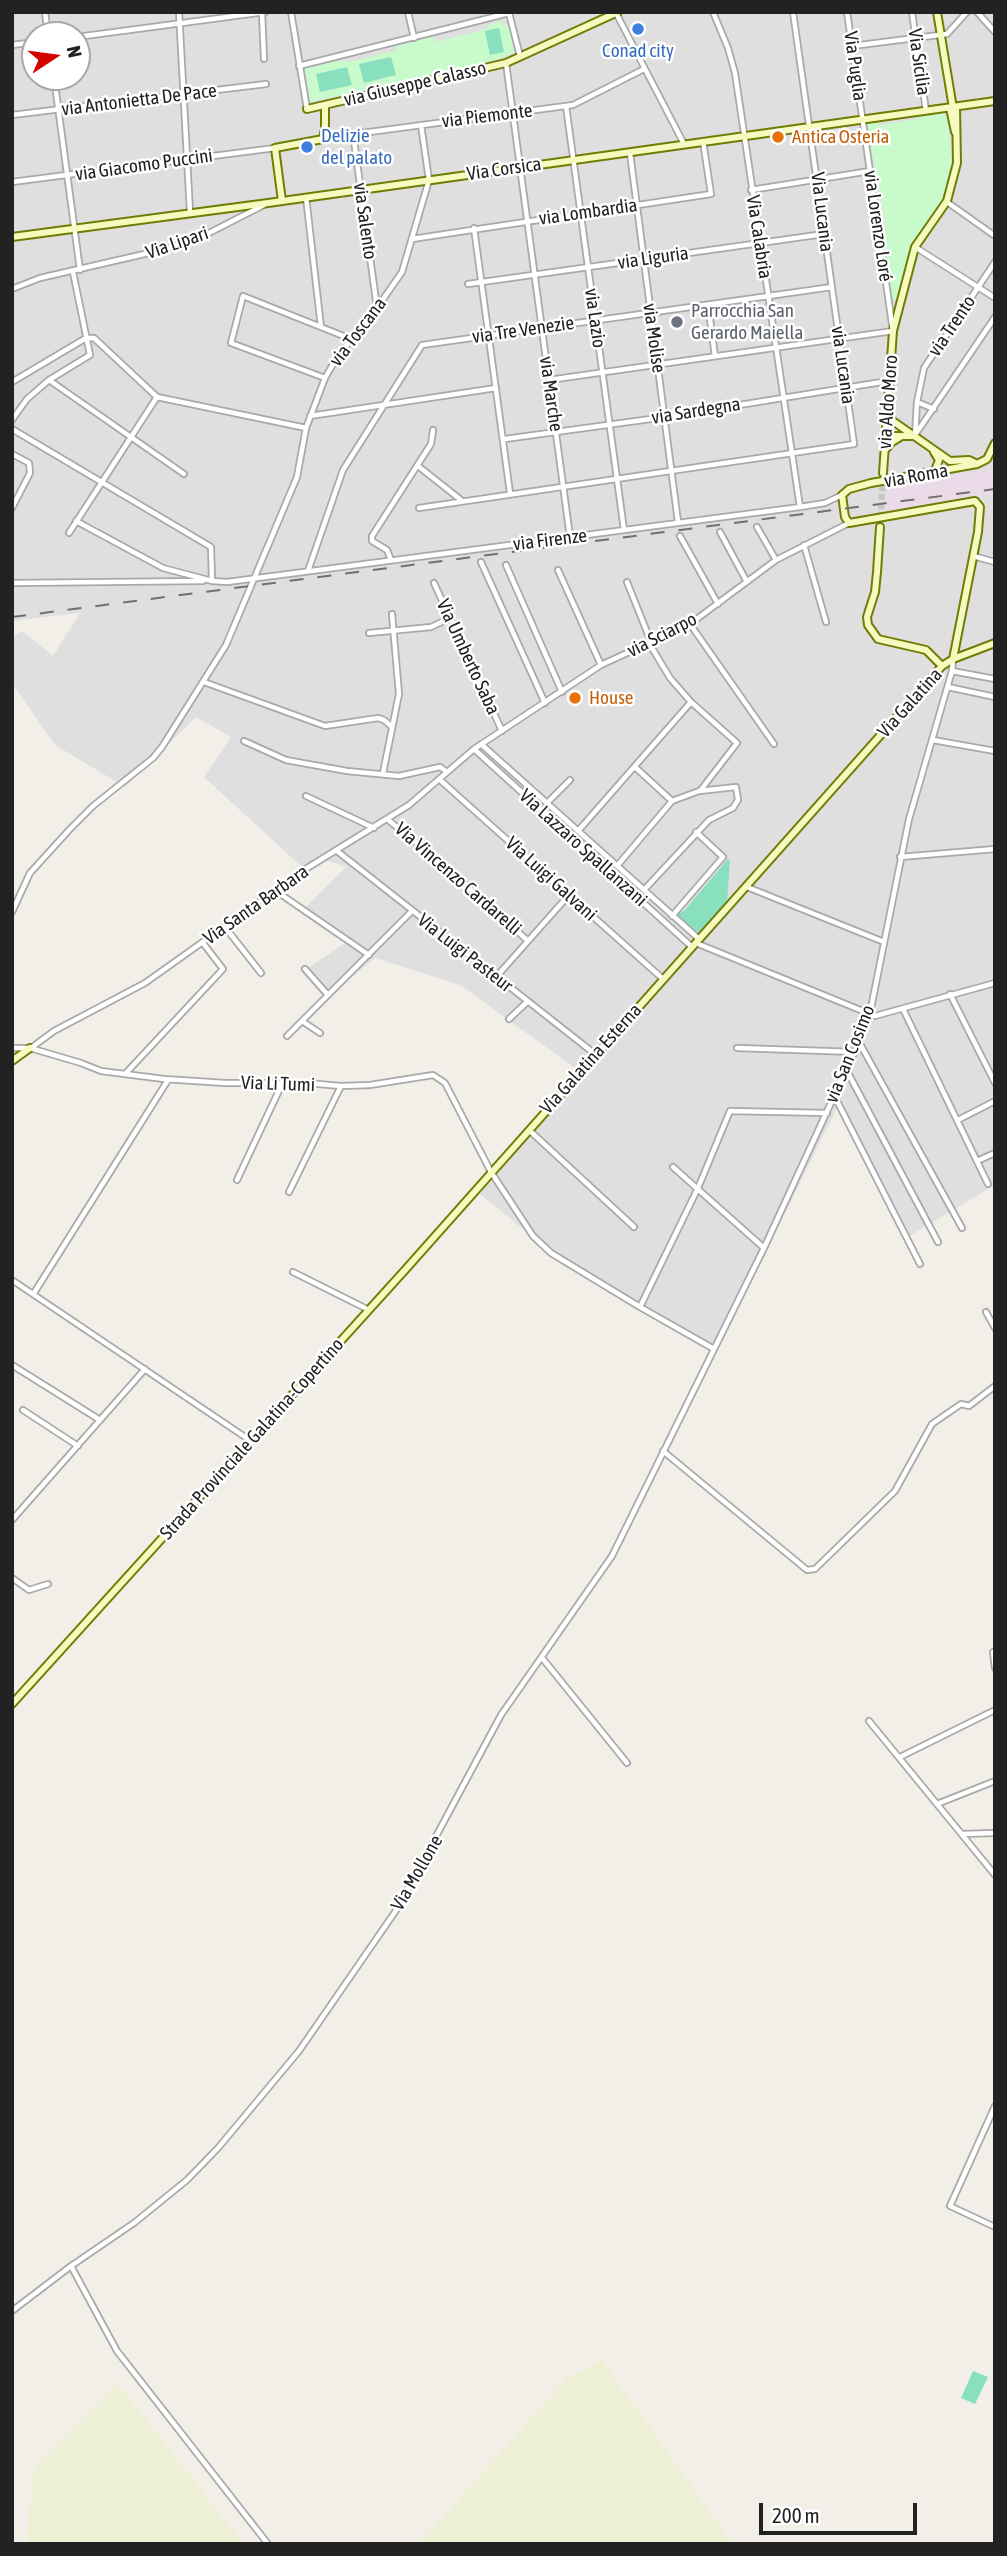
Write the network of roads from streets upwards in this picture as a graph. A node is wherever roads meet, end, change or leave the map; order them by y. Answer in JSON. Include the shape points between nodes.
{"nodes":[{"id":1,"x":178,"y":12,"type":"edge"},
{"id":2,"x":263,"y":12,"type":"edge"},
{"id":3,"x":291,"y":12,"type":"edge"},
{"id":4,"x":408,"y":12,"type":"edge"},
{"id":5,"x":713,"y":12,"type":"edge"},
{"id":6,"x":793,"y":12,"type":"edge"},
{"id":7,"x":847,"y":12,"type":"edge"},
{"id":8,"x":912,"y":12,"type":"edge"},
{"id":9,"x":937,"y":12,"type":"edge"},
{"id":10,"x":967,"y":12,"type":"edge"},
{"id":11,"x":977,"y":12,"type":"edge"},
{"id":12,"x":986,"y":12,"type":"edge"},
{"id":13,"x":509,"y":13,"type":"edge"},
{"id":14,"x":613,"y":13,"type":"edge"},
{"id":15,"x":982,"y":18,"type":"junction"},
{"id":16,"x":179,"y":23,"type":"junction"},
{"id":17,"x":995,"y":32,"type":"edge"},
{"id":18,"x":940,"y":34,"type":"junction"},
{"id":19,"x":91,"y":35,"type":"edge"},
{"id":20,"x":414,"y":38,"type":"junction"},
{"id":21,"x":916,"y":38,"type":"junction"},
{"id":22,"x":852,"y":46,"type":"junction"},
{"id":23,"x":520,"y":56,"type":"junction"},
{"id":24,"x":264,"y":59,"type":"dead end"},
{"id":25,"x":506,"y":63,"type":"junction"},
{"id":26,"x":299,"y":66,"type":"junction"},
{"id":27,"x":643,"y":69,"type":"junction"},
{"id":28,"x":266,"y":85,"type":"dead end"},
{"id":29,"x":56,"y":91,"type":"edge"},
{"id":30,"x":184,"y":94,"type":"junction"},
{"id":31,"x":995,"y":101,"type":"edge"},
{"id":32,"x":325,"y":105,"type":"junction"},
{"id":33,"x":566,"y":106,"type":"junction"},
{"id":34,"x":953,"y":108,"type":"junction"},
{"id":35,"x":307,"y":109,"type":"joint"},
{"id":36,"x":58,"y":110,"type":"junction"},
{"id":37,"x":926,"y":111,"type":"junction"},
{"id":38,"x":513,"y":113,"type":"junction"},
{"id":39,"x":12,"y":115,"type":"edge"},
{"id":40,"x":862,"y":120,"type":"junction"},
{"id":41,"x":421,"y":125,"type":"junction"},
{"id":42,"x":810,"y":127,"type":"junction"},
{"id":43,"x":353,"y":133,"type":"junction"},
{"id":44,"x":743,"y":136,"type":"junction"},
{"id":45,"x":323,"y":138,"type":"junction"},
{"id":46,"x":702,"y":141,"type":"junction"},
{"id":47,"x":684,"y":144,"type":"junction"},
{"id":48,"x":275,"y":148,"type":"junction"},
{"id":49,"x":630,"y":153,"type":"junction"},
{"id":50,"x":188,"y":159,"type":"junction"},
{"id":51,"x":573,"y":160,"type":"junction"},
{"id":52,"x":520,"y":167,"type":"junction"},
{"id":53,"x":870,"y":171,"type":"junction"},
{"id":54,"x":66,"y":176,"type":"junction"},
{"id":55,"x":429,"y":180,"type":"junction"},
{"id":56,"x":818,"y":180,"type":"junction"},
{"id":57,"x":12,"y":182,"type":"edge"},
{"id":58,"x":361,"y":190,"type":"junction"},
{"id":59,"x":751,"y":190,"type":"junction"},
{"id":60,"x":306,"y":197,"type":"junction"},
{"id":61,"x":282,"y":201,"type":"junction"},
{"id":62,"x":947,"y":201,"type":"junction"},
{"id":63,"x":268,"y":203,"type":"junction"},
{"id":64,"x":636,"y":205,"type":"junction"},
{"id":65,"x":190,"y":212,"type":"junction"},
{"id":66,"x":581,"y":213,"type":"junction"},
{"id":67,"x":527,"y":220,"type":"junction"},
{"id":68,"x":73,"y":227,"type":"junction"},
{"id":69,"x":474,"y":228,"type":"junction"},
{"id":70,"x":824,"y":234,"type":"junction"},
{"id":71,"x":995,"y":236,"type":"edge"},
{"id":72,"x":12,"y":237,"type":"edge"},
{"id":73,"x":412,"y":239,"type":"junction"},
{"id":74,"x":759,"y":243,"type":"junction"},
{"id":75,"x":915,"y":247,"type":"junction"},
{"id":76,"x":644,"y":259,"type":"junction"},
{"id":77,"x":995,"y":262,"type":"edge"},
{"id":78,"x":588,"y":266,"type":"junction"},
{"id":79,"x":80,"y":270,"type":"junction"},
{"id":80,"x":73,"y":271,"type":"junction"},
{"id":81,"x":535,"y":274,"type":"junction"},
{"id":82,"x":482,"y":282,"type":"junction"},
{"id":83,"x":468,"y":284,"type":"dead end"},
{"id":84,"x":832,"y":287,"type":"junction"},
{"id":85,"x":978,"y":287,"type":"junction"},
{"id":86,"x":12,"y":289,"type":"edge"},
{"id":87,"x":768,"y":296,"type":"junction"},
{"id":88,"x":995,"y":298,"type":"edge"},
{"id":89,"x":708,"y":304,"type":"junction"},
{"id":90,"x":377,"y":308,"type":"junction"},
{"id":91,"x":650,"y":312,"type":"junction"},
{"id":92,"x":995,"y":317,"type":"edge"},
{"id":93,"x":595,"y":319,"type":"junction"},
{"id":94,"x":321,"y":327,"type":"junction"},
{"id":95,"x":542,"y":327,"type":"junction"},
{"id":96,"x":893,"y":331,"type":"junction"},
{"id":97,"x":489,"y":334,"type":"junction"},
{"id":98,"x":86,"y":338,"type":"junction"},
{"id":99,"x":351,"y":339,"type":"junction"},
{"id":100,"x":840,"y":340,"type":"junction"},
{"id":101,"x":776,"y":348,"type":"junction"},
{"id":102,"x":715,"y":356,"type":"junction"},
{"id":103,"x":657,"y":364,"type":"junction"},
{"id":104,"x":603,"y":372,"type":"junction"},
{"id":105,"x":325,"y":379,"type":"junction"},
{"id":106,"x":49,"y":380,"type":"junction"},
{"id":107,"x":549,"y":380,"type":"junction"},
{"id":108,"x":888,"y":381,"type":"junction"},
{"id":109,"x":12,"y":382,"type":"edge"},
{"id":110,"x":496,"y":388,"type":"junction"},
{"id":111,"x":847,"y":388,"type":"junction"},
{"id":112,"x":157,"y":397,"type":"junction"},
{"id":113,"x":783,"y":397,"type":"junction"},
{"id":114,"x":917,"y":402,"type":"junction"},
{"id":115,"x":382,"y":407,"type":"junction"},
{"id":116,"x":934,"y":409,"type":"junction"},
{"id":117,"x":310,"y":416,"type":"junction"},
{"id":118,"x":665,"y":417,"type":"junction"},
{"id":119,"x":887,"y":418,"type":"junction"},
{"id":120,"x":12,"y":420,"type":"edge"},
{"id":121,"x":610,"y":425,"type":"junction"},
{"id":122,"x":306,"y":428,"type":"junction"},
{"id":123,"x":12,"y":429,"type":"edge"},
{"id":124,"x":433,"y":430,"type":"dead end"},
{"id":125,"x":556,"y":432,"type":"junction"},
{"id":126,"x":886,"y":433,"type":"junction"},
{"id":127,"x":904,"y":433,"type":"junction"},
{"id":128,"x":915,"y":436,"type":"junction"},
{"id":129,"x":131,"y":438,"type":"junction"},
{"id":130,"x":505,"y":439,"type":"junction"},
{"id":131,"x":995,"y":443,"type":"edge"},
{"id":132,"x":885,"y":450,"type":"junction"},
{"id":133,"x":933,"y":451,"type":"junction"},
{"id":134,"x":792,"y":453,"type":"junction"},
{"id":135,"x":12,"y":454,"type":"edge"},
{"id":136,"x":939,"y":460,"type":"junction"},
{"id":137,"x":950,"y":461,"type":"junction"},
{"id":138,"x":977,"y":464,"type":"junction"},
{"id":139,"x":418,"y":466,"type":"junction"},
{"id":140,"x":672,"y":471,"type":"junction"},
{"id":141,"x":948,"y":471,"type":"junction"},
{"id":142,"x":883,"y":473,"type":"tunnel mouth"},
{"id":143,"x":934,"y":473,"type":"junction"},
{"id":144,"x":184,"y":474,"type":"dead end"},
{"id":145,"x":617,"y":478,"type":"junction"},
{"id":146,"x":102,"y":482,"type":"junction"},
{"id":147,"x":563,"y":486,"type":"junction"},
{"id":148,"x":510,"y":493,"type":"junction"},
{"id":149,"x":842,"y":495,"type":"junction"},
{"id":150,"x":461,"y":500,"type":"junction"},
{"id":151,"x":800,"y":507,"type":"junction"},
{"id":152,"x":12,"y":508,"type":"edge"},
{"id":153,"x":419,"y":508,"type":"dead end"},
{"id":154,"x":76,"y":521,"type":"junction"},
{"id":155,"x":678,"y":522,"type":"junction"},
{"id":156,"x":849,"y":523,"type":"junction"},
{"id":157,"x":757,"y":527,"type":"dead end"},
{"id":158,"x":880,"y":527,"type":"tunnel mouth"},
{"id":159,"x":624,"y":530,"type":"junction"},
{"id":160,"x":720,"y":532,"type":"dead end"},
{"id":161,"x":69,"y":533,"type":"dead end"},
{"id":162,"x":680,"y":536,"type":"dead end"},
{"id":163,"x":570,"y":537,"type":"junction"},
{"id":164,"x":804,"y":545,"type":"junction"},
{"id":165,"x":973,"y":556,"type":"junction"},
{"id":166,"x":391,"y":560,"type":"junction"},
{"id":167,"x":776,"y":560,"type":"junction"},
{"id":168,"x":481,"y":562,"type":"dead end"},
{"id":169,"x":995,"y":562,"type":"edge"},
{"id":170,"x":157,"y":565,"type":"junction"},
{"id":171,"x":506,"y":565,"type":"dead end"},
{"id":172,"x":558,"y":570,"type":"dead end"},
{"id":173,"x":308,"y":571,"type":"junction"},
{"id":174,"x":256,"y":578,"type":"junction"},
{"id":175,"x":212,"y":581,"type":"junction"},
{"id":176,"x":169,"y":582,"type":"junction"},
{"id":177,"x":626,"y":582,"type":"dead end"},
{"id":178,"x":747,"y":582,"type":"junction"},
{"id":179,"x":12,"y":583,"type":"edge"},
{"id":180,"x":434,"y":583,"type":"dead end"},
{"id":181,"x":718,"y":604,"type":"junction"},
{"id":182,"x":393,"y":614,"type":"dead end"},
{"id":183,"x":450,"y":618,"type":"junction"},
{"id":184,"x":826,"y":622,"type":"dead end"},
{"id":185,"x":690,"y":624,"type":"junction"},
{"id":186,"x":394,"y":630,"type":"junction"},
{"id":187,"x":369,"y":633,"type":"dead end"},
{"id":188,"x":650,"y":643,"type":"junction"},
{"id":189,"x":995,"y":643,"type":"edge"},
{"id":190,"x":953,"y":659,"type":"junction"},
{"id":191,"x":601,"y":665,"type":"junction"},
{"id":192,"x":942,"y":666,"type":"junction"},
{"id":193,"x":953,"y":671,"type":"junction"},
{"id":194,"x":995,"y":679,"type":"edge"},
{"id":195,"x":204,"y":682,"type":"junction"},
{"id":196,"x":948,"y":687,"type":"junction"},
{"id":197,"x":562,"y":691,"type":"junction"},
{"id":198,"x":995,"y":697,"type":"edge"},
{"id":199,"x":691,"y":702,"type":"junction"},
{"id":200,"x":545,"y":703,"type":"junction"},
{"id":201,"x":392,"y":727,"type":"junction"},
{"id":202,"x":502,"y":731,"type":"junction"},
{"id":203,"x":933,"y":740,"type":"junction"},
{"id":204,"x":244,"y":741,"type":"dead end"},
{"id":205,"x":481,"y":744,"type":"junction"},
{"id":206,"x":774,"y":744,"type":"dead end"},
{"id":207,"x":474,"y":749,"type":"junction"},
{"id":208,"x":995,"y":751,"type":"edge"},
{"id":209,"x":635,"y":767,"type":"junction"},
{"id":210,"x":447,"y":772,"type":"junction"},
{"id":211,"x":383,"y":773,"type":"junction"},
{"id":212,"x":439,"y":779,"type":"junction"},
{"id":213,"x":570,"y":780,"type":"dead end"},
{"id":214,"x":699,"y":791,"type":"junction"},
{"id":215,"x":306,"y":796,"type":"dead end"},
{"id":216,"x":672,"y":801,"type":"junction"},
{"id":217,"x":548,"y":803,"type":"junction"},
{"id":218,"x":387,"y":819,"type":"junction"},
{"id":219,"x":374,"y":828,"type":"junction"},
{"id":220,"x":578,"y":831,"type":"junction"},
{"id":221,"x":695,"y":832,"type":"junction"},
{"id":222,"x":995,"y":849,"type":"edge"},
{"id":223,"x":337,"y":851,"type":"junction"},
{"id":224,"x":900,"y":857,"type":"junction"},
{"id":225,"x":617,"y":866,"type":"junction"},
{"id":226,"x":747,"y":887,"type":"junction"},
{"id":227,"x":644,"y":890,"type":"junction"},
{"id":228,"x":276,"y":891,"type":"junction"},
{"id":229,"x":568,"y":896,"type":"junction"},
{"id":230,"x":12,"y":912,"type":"edge"},
{"id":231,"x":411,"y":912,"type":"junction"},
{"id":232,"x":672,"y":916,"type":"junction"},
{"id":233,"x":225,"y":927,"type":"junction"},
{"id":234,"x":527,"y":940,"type":"junction"},
{"id":235,"x":884,"y":942,"type":"junction"},
{"id":236,"x":203,"y":943,"type":"junction"},
{"id":237,"x":696,"y":943,"type":"junction"},
{"id":238,"x":369,"y":954,"type":"junction"},
{"id":239,"x":305,"y":969,"type":"dead end"},
{"id":240,"x":261,"y":973,"type":"dead end"},
{"id":241,"x":497,"y":976,"type":"junction"},
{"id":242,"x":663,"y":979,"type":"junction"},
{"id":243,"x":995,"y":983,"type":"edge"},
{"id":244,"x":328,"y":995,"type":"junction"},
{"id":245,"x":950,"y":995,"type":"junction"},
{"id":246,"x":527,"y":1002,"type":"junction"},
{"id":247,"x":902,"y":1008,"type":"junction"},
{"id":248,"x":870,"y":1013,"type":"junction"},
{"id":249,"x":509,"y":1019,"type":"dead end"},
{"id":250,"x":302,"y":1021,"type":"junction"},
{"id":251,"x":320,"y":1033,"type":"dead end"},
{"id":252,"x":287,"y":1036,"type":"dead end"},
{"id":253,"x":859,"y":1042,"type":"junction"},
{"id":254,"x":12,"y":1048,"type":"edge"},
{"id":255,"x":30,"y":1048,"type":"junction"},
{"id":256,"x":737,"y":1048,"type":"dead end"},
{"id":257,"x":855,"y":1052,"type":"junction"},
{"id":258,"x":595,"y":1054,"type":"junction"},
{"id":259,"x":12,"y":1061,"type":"edge"},
{"id":260,"x":846,"y":1070,"type":"junction"},
{"id":261,"x":126,"y":1073,"type":"junction"},
{"id":262,"x":169,"y":1079,"type":"junction"},
{"id":263,"x":283,"y":1082,"type":"junction"},
{"id":264,"x":995,"y":1083,"type":"edge"},
{"id":265,"x":341,"y":1086,"type":"junction"},
{"id":266,"x":834,"y":1097,"type":"junction"},
{"id":267,"x":995,"y":1101,"type":"edge"},
{"id":268,"x":827,"y":1113,"type":"junction"},
{"id":269,"x":958,"y":1121,"type":"junction"},
{"id":270,"x":528,"y":1130,"type":"junction"},
{"id":271,"x":995,"y":1153,"type":"edge"},
{"id":272,"x":976,"y":1161,"type":"junction"},
{"id":273,"x":673,"y":1167,"type":"dead end"},
{"id":274,"x":491,"y":1172,"type":"junction"},
{"id":275,"x":237,"y":1180,"type":"dead end"},
{"id":276,"x":988,"y":1184,"type":"dead end"},
{"id":277,"x":698,"y":1188,"type":"junction"},
{"id":278,"x":289,"y":1192,"type":"dead end"},
{"id":279,"x":634,"y":1227,"type":"dead end"},
{"id":280,"x":962,"y":1228,"type":"dead end"},
{"id":281,"x":937,"y":1242,"type":"dead end"},
{"id":282,"x":764,"y":1248,"type":"junction"},
{"id":283,"x":920,"y":1264,"type":"dead end"},
{"id":284,"x":293,"y":1272,"type":"dead end"},
{"id":285,"x":12,"y":1280,"type":"edge"},
{"id":286,"x":34,"y":1293,"type":"junction"},
{"id":287,"x":640,"y":1307,"type":"junction"},
{"id":288,"x":369,"y":1310,"type":"junction"},
{"id":289,"x":986,"y":1312,"type":"dead end"},
{"id":290,"x":995,"y":1328,"type":"edge"},
{"id":291,"x":713,"y":1349,"type":"junction"},
{"id":292,"x":12,"y":1365,"type":"edge"},
{"id":293,"x":145,"y":1369,"type":"junction"},
{"id":294,"x":995,"y":1386,"type":"edge"},
{"id":295,"x":23,"y":1410,"type":"dead end"},
{"id":296,"x":100,"y":1420,"type":"junction"},
{"id":297,"x":251,"y":1441,"type":"junction"},
{"id":298,"x":78,"y":1446,"type":"junction"},
{"id":299,"x":663,"y":1451,"type":"junction"},
{"id":300,"x":12,"y":1520,"type":"edge"},
{"id":301,"x":12,"y":1578,"type":"edge"},
{"id":302,"x":48,"y":1584,"type":"dead end"},
{"id":303,"x":995,"y":1651,"type":"edge"},
{"id":304,"x":542,"y":1659,"type":"junction"},
{"id":305,"x":995,"y":1668,"type":"edge"},
{"id":306,"x":12,"y":1704,"type":"edge"},
{"id":307,"x":995,"y":1710,"type":"edge"},
{"id":308,"x":869,"y":1721,"type":"dead end"},
{"id":309,"x":900,"y":1757,"type":"junction"},
{"id":310,"x":627,"y":1763,"type":"dead end"},
{"id":311,"x":995,"y":1780,"type":"edge"},
{"id":312,"x":937,"y":1804,"type":"junction"},
{"id":313,"x":995,"y":1833,"type":"edge"},
{"id":314,"x":962,"y":1835,"type":"junction"},
{"id":315,"x":995,"y":1875,"type":"edge"},
{"id":316,"x":995,"y":2106,"type":"edge"},
{"id":317,"x":995,"y":2227,"type":"edge"},
{"id":318,"x":71,"y":2266,"type":"junction"},
{"id":319,"x":12,"y":2311,"type":"edge"},
{"id":320,"x":268,"y":2544,"type":"edge"}],
"edges":[{"from":1,"to":16,"type":"street"},
{"from":2,"to":16,"type":"street"},
{"from":2,"to":24,"type":"street"},
{"from":3,"to":26,"type":"street"},
{"from":4,"to":20,"type":"street"},
{"from":5,"to":44,"type":"street","name":"Via Calabria","via":[[733,65]]},
{"from":6,"to":42,"type":"street","name":"Via Lucania"},
{"from":7,"to":22,"type":"street","name":"Via Puglia"},
{"from":8,"to":21,"type":"street","name":"Via Sicilia"},
{"from":9,"to":18,"type":"street"},
{"from":10,"to":18,"type":"street","via":[[947,34]]},
{"from":11,"to":15,"type":"street"},
{"from":12,"to":15,"type":"street"},
{"from":13,"to":20,"type":"street"},
{"from":13,"to":23,"type":"street"},
{"from":14,"to":23,"type":"street","name":"via Giuseppe Calasso"},
{"from":14,"to":27,"type":"street"},
{"from":15,"to":17,"type":"street"},
{"from":16,"to":19,"type":"street"},
{"from":16,"to":30,"type":"street"},
{"from":18,"to":21,"type":"street"},
{"from":18,"to":34,"type":"street"},
{"from":20,"to":26,"type":"street"},
{"from":21,"to":22,"type":"street"},
{"from":21,"to":37,"type":"street","name":"Via Sicilia"},
{"from":22,"to":40,"type":"street","name":"Via Puglia"},
{"from":23,"to":25,"type":"street","name":"via Giuseppe Calasso"},
{"from":25,"to":32,"type":"street","name":"via Giuseppe Calasso"},
{"from":25,"to":38,"type":"street"},
{"from":26,"to":35,"type":"street"},
{"from":27,"to":33,"type":"street","name":"via Piemonte"},
{"from":27,"to":47,"type":"street"},
{"from":28,"to":30,"type":"street","name":"via Antonietta De Pace"},
{"from":29,"to":36,"type":"street"},
{"from":30,"to":36,"type":"street","name":"via Antonietta De Pace"},
{"from":30,"to":50,"type":"street"},
{"from":31,"to":34,"type":"street","name":"Via Corsica"},
{"from":32,"to":35,"type":"street","name":"via Giuseppe Calasso"},
{"from":32,"to":45,"type":"street","name":"via Giuseppe Calasso"},
{"from":33,"to":38,"type":"street","name":"via Piemonte"},
{"from":33,"to":51,"type":"street","name":"via Lazio"},
{"from":34,"to":37,"type":"street","name":"Via Corsica"},
{"from":34,"to":62,"type":"street","via":[[957,163]]},
{"from":36,"to":39,"type":"street","name":"via Antonietta De Pace"},
{"from":36,"to":54,"type":"street"},
{"from":37,"to":40,"type":"street","name":"Via Corsica"},
{"from":38,"to":41,"type":"street","name":"via Piemonte"},
{"from":38,"to":52,"type":"street"},
{"from":40,"to":42,"type":"street","name":"Via Corsica"},
{"from":40,"to":53,"type":"street","name":"via Lorenzo Loré"},
{"from":41,"to":43,"type":"street","name":"via Piemonte"},
{"from":41,"to":55,"type":"street","name":"via Toscana"},
{"from":42,"to":44,"type":"street","name":"Via Corsica"},
{"from":42,"to":56,"type":"street","name":"Via Lucania"},
{"from":43,"to":45,"type":"street","name":"via Piemonte"},
{"from":43,"to":58,"type":"street","name":"via Salento"},
{"from":44,"to":46,"type":"street","name":"Via Corsica"},
{"from":44,"to":59,"type":"street","name":"Via Calabria"},
{"from":45,"to":48,"type":"street"},
{"from":46,"to":47,"type":"street","name":"Via Corsica"},
{"from":46,"to":64,"type":"street","name":"via Lombardia","via":[[711,194]]},
{"from":47,"to":49,"type":"street","name":"Via Corsica"},
{"from":48,"to":50,"type":"street","name":"via Giacomo Puccini"},
{"from":48,"to":61,"type":"street"},
{"from":49,"to":51,"type":"street","name":"Via Corsica"},
{"from":49,"to":64,"type":"street","name":"via Molise"},
{"from":50,"to":54,"type":"street","name":"via Giacomo Puccini"},
{"from":50,"to":65,"type":"street"},
{"from":51,"to":52,"type":"street","name":"Via Corsica"},
{"from":51,"to":66,"type":"street","name":"via Lazio"},
{"from":52,"to":55,"type":"street","name":"Via Corsica"},
{"from":52,"to":67,"type":"street","name":"via Marche"},
{"from":53,"to":56,"type":"street"},
{"from":53,"to":96,"type":"street","name":"via Lorenzo Loré"},
{"from":54,"to":57,"type":"street","name":"via Giacomo Puccini"},
{"from":54,"to":68,"type":"street"},
{"from":55,"to":58,"type":"street","name":"Via Corsica"},
{"from":55,"to":73,"type":"street","name":"via Toscana"},
{"from":56,"to":59,"type":"street"},
{"from":56,"to":70,"type":"street","name":"Via Lucania"},
{"from":58,"to":60,"type":"street","name":"Via Corsica"},
{"from":58,"to":90,"type":"street","name":"via Salento"},
{"from":59,"to":74,"type":"street","name":"Via Calabria"},
{"from":60,"to":61,"type":"street","name":"Via Corsica"},
{"from":60,"to":94,"type":"street"},
{"from":61,"to":63,"type":"street","name":"Via Corsica"},
{"from":62,"to":71,"type":"street"},
{"from":62,"to":75,"type":"street"},
{"from":63,"to":65,"type":"street","name":"Via Corsica"},
{"from":63,"to":79,"type":"street","name":"Via Lipari","via":[[166,250]]},
{"from":64,"to":66,"type":"street","name":"via Lombardia"},
{"from":64,"to":76,"type":"street","name":"via Molise"},
{"from":65,"to":68,"type":"street","name":"Via Corsica"},
{"from":66,"to":67,"type":"street","name":"via Lombardia"},
{"from":66,"to":78,"type":"street","name":"via Lazio"},
{"from":67,"to":69,"type":"street","name":"via Lombardia"},
{"from":67,"to":81,"type":"street","name":"via Marche"},
{"from":68,"to":72,"type":"street","name":"Via Corsica"},
{"from":68,"to":79,"type":"street"},
{"from":69,"to":73,"type":"street","name":"via Lombardia"},
{"from":69,"to":82,"type":"street"},
{"from":70,"to":74,"type":"street","name":"via Liguria"},
{"from":70,"to":84,"type":"street","name":"Via Lucania"},
{"from":73,"to":90,"type":"street","name":"via Toscana","via":[[402,272]]},
{"from":74,"to":76,"type":"street","name":"via Liguria"},
{"from":74,"to":87,"type":"street","name":"Via Calabria"},
{"from":75,"to":85,"type":"street"},
{"from":75,"to":96,"type":"street","name":"via Aldo Moro"},
{"from":76,"to":78,"type":"street","name":"via Liguria"},
{"from":76,"to":91,"type":"street","name":"via Molise"},
{"from":77,"to":85,"type":"street","name":"via Trento"},
{"from":78,"to":81,"type":"street","name":"via Liguria"},
{"from":78,"to":93,"type":"street","name":"via Lazio"},
{"from":79,"to":80,"type":"street","name":"Via Lipari"},
{"from":80,"to":86,"type":"street","name":"Via Lipari"},
{"from":80,"to":98,"type":"street"},
{"from":81,"to":82,"type":"street","name":"via Liguria"},
{"from":81,"to":95,"type":"street","name":"via Marche"},
{"from":82,"to":83,"type":"street","name":"via Liguria"},
{"from":82,"to":97,"type":"street"},
{"from":84,"to":87,"type":"street","name":"via Tre Venezie"},
{"from":84,"to":100,"type":"street","name":"via Lucania"},
{"from":85,"to":88,"type":"street"},
{"from":85,"to":114,"type":"street","name":"via Trento","via":[[924,368]]},
{"from":87,"to":89,"type":"street","name":"via Tre Venezie"},
{"from":87,"to":101,"type":"street","name":"Via Calabria"},
{"from":89,"to":91,"type":"street","name":"via Tre Venezie"},
{"from":89,"to":102,"type":"street"},
{"from":90,"to":99,"type":"street","name":"via Toscana"},
{"from":91,"to":93,"type":"street","name":"via Tre Venezie"},
{"from":91,"to":103,"type":"street","name":"via Molise"},
{"from":92,"to":116,"type":"street"},
{"from":93,"to":95,"type":"street","name":"via Tre Venezie"},
{"from":93,"to":104,"type":"street","name":"via Lazio"},
{"from":94,"to":99,"type":"street"},
{"from":94,"to":105,"type":"street","via":[[243,296],[230,344]]},
{"from":95,"to":97,"type":"street","name":"via Tre Venezie"},
{"from":95,"to":107,"type":"street","name":"via Marche"},
{"from":96,"to":100,"type":"street"},
{"from":96,"to":108,"type":"street","name":"via Aldo Moro"},
{"from":97,"to":110,"type":"street"},
{"from":97,"to":115,"type":"street","name":"via Tre Venezie","via":[[422,345]]},
{"from":98,"to":106,"type":"street","via":[[90,355]]},
{"from":98,"to":109,"type":"street"},
{"from":98,"to":112,"type":"street","via":[[94,338]]},
{"from":99,"to":105,"type":"street","name":"via Toscana"},
{"from":100,"to":101,"type":"street"},
{"from":100,"to":111,"type":"street","name":"via Lucania"},
{"from":101,"to":102,"type":"street"},
{"from":101,"to":113,"type":"street","name":"Via Calabria"},
{"from":102,"to":103,"type":"street"},
{"from":103,"to":104,"type":"street"},
{"from":103,"to":118,"type":"street","name":"via Molise"},
{"from":104,"to":107,"type":"street"},
{"from":104,"to":121,"type":"street","name":"via Lazio"},
{"from":105,"to":117,"type":"street","name":"via Toscana"},
{"from":106,"to":120,"type":"street"},
{"from":106,"to":129,"type":"street"},
{"from":107,"to":125,"type":"street","name":"via Marche"},
{"from":108,"to":111,"type":"street","name":"via Sardegna"},
{"from":108,"to":119,"type":"street","name":"via Aldo Moro"},
{"from":110,"to":115,"type":"street"},
{"from":110,"to":130,"type":"street"},
{"from":111,"to":113,"type":"street","name":"via Sardegna"},
{"from":111,"to":134,"type":"street","name":"via Lucania","via":[[854,444]]},
{"from":112,"to":122,"type":"street"},
{"from":112,"to":129,"type":"street"},
{"from":113,"to":118,"type":"street","name":"via Sardegna"},
{"from":113,"to":134,"type":"street","name":"Via Calabria"},
{"from":114,"to":116,"type":"street"},
{"from":114,"to":128,"type":"street","name":"via Trento"},
{"from":115,"to":117,"type":"street"},
{"from":115,"to":173,"type":"street","via":[[343,470]]},
{"from":116,"to":128,"type":"street"},
{"from":117,"to":122,"type":"street","name":"via Toscana"},
{"from":118,"to":121,"type":"street","name":"via Sardegna"},
{"from":118,"to":140,"type":"street","name":"via Molise"},
{"from":119,"to":126,"type":"street","name":"via Aldo Moro"},
{"from":119,"to":127,"type":"street"},
{"from":121,"to":125,"type":"street","name":"via Sardegna"},
{"from":121,"to":145,"type":"street","name":"via Lazio"},
{"from":122,"to":174,"type":"street","name":"via Toscana","via":[[297,477]]},
{"from":123,"to":146,"type":"street"},
{"from":124,"to":139,"type":"street","via":[[431,444]]},
{"from":125,"to":130,"type":"street","name":"via Sardegna"},
{"from":125,"to":147,"type":"street","name":"via Marche"},
{"from":126,"to":127,"type":"street"},
{"from":126,"to":132,"type":"street","name":"via Aldo Moro"},
{"from":127,"to":128,"type":"street"},
{"from":127,"to":132,"type":"street"},
{"from":128,"to":133,"type":"street"},
{"from":129,"to":144,"type":"street"},
{"from":129,"to":146,"type":"street"},
{"from":130,"to":148,"type":"street"},
{"from":131,"to":138,"type":"street","via":[[987,459]]},
{"from":132,"to":142,"type":"street","name":"via Aldo Moro"},
{"from":133,"to":136,"type":"street"},
{"from":133,"to":137,"type":"street"},
{"from":134,"to":140,"type":"street"},
{"from":134,"to":151,"type":"street","name":"Via Calabria"},
{"from":135,"to":152,"type":"street","via":[[29,463],[30,473]]},
{"from":136,"to":141,"type":"street"},
{"from":136,"to":143,"type":"street"},
{"from":137,"to":138,"type":"street"},
{"from":137,"to":141,"type":"street"},
{"from":138,"to":141,"type":"street","name":"via Roma"},
{"from":139,"to":150,"type":"street"},
{"from":139,"to":166,"type":"street","via":[[372,536]]},
{"from":140,"to":145,"type":"street"},
{"from":140,"to":155,"type":"street","name":"via Molise"},
{"from":141,"to":143,"type":"street","name":"via Roma"},
{"from":143,"to":149,"type":"street","name":"via Roma","via":[[860,486]]},
{"from":145,"to":147,"type":"street"},
{"from":145,"to":159,"type":"street","name":"via Lazio"},
{"from":146,"to":154,"type":"street"},
{"from":146,"to":175,"type":"street","via":[[211,547]]},
{"from":147,"to":148,"type":"street"},
{"from":147,"to":163,"type":"street","name":"via Marche"},
{"from":148,"to":150,"type":"street"},
{"from":149,"to":151,"type":"street","name":"via Firenze"},
{"from":149,"to":156,"type":"street"},
{"from":150,"to":153,"type":"street"},
{"from":151,"to":155,"type":"street","name":"via Firenze"},
{"from":154,"to":161,"type":"street"},
{"from":154,"to":170,"type":"street"},
{"from":155,"to":159,"type":"street","name":"via Firenze"},
{"from":156,"to":164,"type":"street","name":"via Sciarpo"},
{"from":156,"to":165,"type":"street","name":"Via Galatina","via":[[975,501],[980,507]]},
{"from":157,"to":167,"type":"street"},
{"from":158,"to":192,"type":"street","via":[[868,625],[878,639],[926,650]]},
{"from":159,"to":163,"type":"street","name":"via Firenze"},
{"from":160,"to":178,"type":"street"},
{"from":162,"to":181,"type":"street"},
{"from":163,"to":166,"type":"street","name":"via Firenze"},
{"from":164,"to":167,"type":"street","name":"via Sciarpo"},
{"from":164,"to":184,"type":"street"},
{"from":165,"to":169,"type":"street"},
{"from":165,"to":190,"type":"street","name":"Via Galatina"},
{"from":166,"to":173,"type":"street","name":"via Firenze"},
{"from":167,"to":178,"type":"street","name":"via Sciarpo"},
{"from":168,"to":200,"type":"street"},
{"from":170,"to":175,"type":"street"},
{"from":170,"to":176,"type":"street"},
{"from":171,"to":197,"type":"street"},
{"from":172,"to":191,"type":"street"},
{"from":173,"to":174,"type":"street","name":"via Firenze"},
{"from":174,"to":175,"type":"street","name":"via Firenze"},
{"from":174,"to":195,"type":"street","name":"via Toscana"},
{"from":175,"to":176,"type":"street","name":"via Firenze"},
{"from":176,"to":179,"type":"street","name":"via Firenze"},
{"from":177,"to":188,"type":"street"},
{"from":178,"to":181,"type":"street","name":"via Sciarpo"},
{"from":180,"to":183,"type":"street","name":"Via Umberto Saba"},
{"from":181,"to":185,"type":"street","name":"via Sciarpo"},
{"from":182,"to":186,"type":"street"},
{"from":183,"to":186,"type":"street","via":[[431,627]]},
{"from":183,"to":202,"type":"street","name":"Via Umberto Saba"},
{"from":185,"to":188,"type":"street","name":"via Sciarpo"},
{"from":185,"to":206,"type":"street"},
{"from":186,"to":187,"type":"street"},
{"from":186,"to":201,"type":"street","via":[[399,694]]},
{"from":188,"to":191,"type":"street","name":"via Sciarpo"},
{"from":188,"to":199,"type":"street","via":[[670,678]]},
{"from":189,"to":190,"type":"street"},
{"from":190,"to":192,"type":"street","name":"Via Galatina"},
{"from":190,"to":193,"type":"street","name":"via San Cosimo"},
{"from":191,"to":197,"type":"street","name":"via Sciarpo"},
{"from":192,"to":226,"type":"street","name":"Via Galatina"},
{"from":193,"to":194,"type":"street"},
{"from":193,"to":196,"type":"street","name":"via San Cosimo"},
{"from":195,"to":201,"type":"street","via":[[325,726],[378,718]]},
{"from":195,"to":230,"type":"street","name":"via Toscana","via":[[152,758],[93,806],[30,873]]},
{"from":196,"to":198,"type":"street"},
{"from":196,"to":203,"type":"street","name":"via San Cosimo"},
{"from":197,"to":200,"type":"street","name":"via Sciarpo"},
{"from":199,"to":209,"type":"street"},
{"from":199,"to":214,"type":"street","via":[[737,743]]},
{"from":200,"to":202,"type":"street","name":"via Sciarpo"},
{"from":201,"to":211,"type":"street"},
{"from":202,"to":205,"type":"street","name":"via Sciarpo"},
{"from":203,"to":208,"type":"street"},
{"from":203,"to":224,"type":"street","name":"via San Cosimo"},
{"from":204,"to":211,"type":"street","via":[[286,760]]},
{"from":205,"to":207,"type":"street","name":"via Sciarpo"},
{"from":205,"to":217,"type":"street","name":"Via Lazzaro Spallanzani"},
{"from":207,"to":210,"type":"street","name":"Via Santa Barbara"},
{"from":207,"to":237,"type":"street","name":"Via Lazzaro Spallanzani"},
{"from":209,"to":216,"type":"street"},
{"from":209,"to":220,"type":"street"},
{"from":210,"to":211,"type":"street","via":[[440,767],[399,776]]},
{"from":210,"to":212,"type":"street","name":"Via Santa Barbara"},
{"from":212,"to":218,"type":"street","name":"Via Santa Barbara"},
{"from":212,"to":229,"type":"street","name":"Via Luigi Galvani"},
{"from":213,"to":217,"type":"street"},
{"from":214,"to":216,"type":"street"},
{"from":214,"to":221,"type":"street","via":[[736,787],[738,800]]},
{"from":215,"to":219,"type":"street"},
{"from":216,"to":225,"type":"street"},
{"from":217,"to":220,"type":"street","name":"Via Lazzaro Spallanzani"},
{"from":218,"to":219,"type":"street","name":"Via Santa Barbara"},
{"from":218,"to":234,"type":"street","name":"Via Vincenzo Cardarelli"},
{"from":219,"to":223,"type":"street","name":"Via Santa Barbara"},
{"from":220,"to":225,"type":"street","name":"Via Lazzaro Spallanzani"},
{"from":221,"to":227,"type":"street"},
{"from":221,"to":232,"type":"street","via":[[723,857]]},
{"from":222,"to":224,"type":"street"},
{"from":223,"to":228,"type":"street","name":"Via Santa Barbara"},
{"from":223,"to":231,"type":"street","name":"Via Luigi Pasteur"},
{"from":224,"to":235,"type":"street","name":"via San Cosimo"},
{"from":225,"to":227,"type":"street","name":"Via Lazzaro Spallanzani"},
{"from":226,"to":235,"type":"street"},
{"from":226,"to":237,"type":"street","name":"Via Galatina"},
{"from":227,"to":232,"type":"street","name":"Via Lazzaro Spallanzani"},
{"from":228,"to":233,"type":"street","name":"Via Santa Barbara"},
{"from":228,"to":238,"type":"street"},
{"from":229,"to":234,"type":"street"},
{"from":229,"to":242,"type":"street","name":"Via Luigi Galvani"},
{"from":231,"to":238,"type":"street"},
{"from":231,"to":241,"type":"street","name":"Via Luigi Pasteur"},
{"from":232,"to":237,"type":"street","name":"Via Lazzaro Spallanzani"},
{"from":233,"to":236,"type":"street","name":"Via Santa Barbara"},
{"from":233,"to":240,"type":"street"},
{"from":234,"to":241,"type":"street"},
{"from":235,"to":248,"type":"street","name":"via San Cosimo"},
{"from":236,"to":255,"type":"street","name":"Via Santa Barbara","via":[[145,984]]},
{"from":236,"to":261,"type":"street","via":[[222,969]]},
{"from":237,"to":242,"type":"street","name":"Via Galatina Esterna"},
{"from":237,"to":248,"type":"street"},
{"from":238,"to":244,"type":"street"},
{"from":239,"to":244,"type":"street"},
{"from":241,"to":246,"type":"street","name":"Via Luigi Pasteur"},
{"from":242,"to":258,"type":"street","name":"Via Galatina Esterna"},
{"from":243,"to":245,"type":"street"},
{"from":244,"to":250,"type":"street"},
{"from":245,"to":247,"type":"street"},
{"from":245,"to":264,"type":"street"},
{"from":246,"to":249,"type":"street"},
{"from":246,"to":258,"type":"street","name":"Via Luigi Pasteur"},
{"from":247,"to":248,"type":"street","via":[[874,1016]]},
{"from":247,"to":269,"type":"street"},
{"from":248,"to":253,"type":"street","name":"via San Cosimo"},
{"from":250,"to":251,"type":"street"},
{"from":250,"to":252,"type":"street"},
{"from":253,"to":257,"type":"street","name":"via San Cosimo"},
{"from":253,"to":280,"type":"street"},
{"from":254,"to":255,"type":"street","name":"Via Li Tumi"},
{"from":255,"to":259,"type":"street"},
{"from":255,"to":261,"type":"street","name":"Via Li Tumi","via":[[101,1071]]},
{"from":256,"to":257,"type":"street"},
{"from":257,"to":260,"type":"street","name":"via San Cosimo"},
{"from":258,"to":270,"type":"street","name":"Via Galatina Esterna"},
{"from":260,"to":266,"type":"street","name":"via San Cosimo"},
{"from":260,"to":281,"type":"street"},
{"from":261,"to":262,"type":"street","name":"Via Li Tumi"},
{"from":262,"to":263,"type":"street","name":"Via Li Tumi"},
{"from":262,"to":286,"type":"street"},
{"from":263,"to":265,"type":"street","name":"Via Li Tumi"},
{"from":263,"to":275,"type":"street"},
{"from":265,"to":274,"type":"street","name":"Via Li Tumi","via":[[433,1075],[440,1078]]},
{"from":265,"to":278,"type":"street"},
{"from":266,"to":268,"type":"street","name":"via San Cosimo"},
{"from":266,"to":283,"type":"street"},
{"from":267,"to":269,"type":"street"},
{"from":268,"to":277,"type":"street","via":[[730,1111]]},
{"from":268,"to":282,"type":"street","name":"via San Cosimo"},
{"from":269,"to":272,"type":"street"},
{"from":270,"to":274,"type":"street","name":"Via Galatina Esterna"},
{"from":270,"to":279,"type":"street"},
{"from":271,"to":272,"type":"street"},
{"from":272,"to":276,"type":"street"},
{"from":273,"to":277,"type":"street"},
{"from":274,"to":287,"type":"street","via":[[533,1236],[551,1253]]},
{"from":274,"to":288,"type":"street","name":"Strada Provinciale Galatina-Copertino"},
{"from":277,"to":282,"type":"street"},
{"from":277,"to":287,"type":"street"},
{"from":282,"to":291,"type":"street","name":"via San Cosimo"},
{"from":284,"to":288,"type":"street"},
{"from":285,"to":286,"type":"street"},
{"from":286,"to":293,"type":"street"},
{"from":287,"to":291,"type":"street"},
{"from":288,"to":297,"type":"street","name":"Strada Provinciale Galatina-Copertino"},
{"from":289,"to":290,"type":"street"},
{"from":291,"to":299,"type":"street","name":"Via Mollone"},
{"from":292,"to":296,"type":"street"},
{"from":293,"to":296,"type":"street"},
{"from":293,"to":297,"type":"street"},
{"from":294,"to":299,"type":"street","via":[[969,1406],[961,1404],[932,1424],[895,1491],[815,1569],[807,1570]]},
{"from":295,"to":298,"type":"street"},
{"from":296,"to":298,"type":"street"},
{"from":297,"to":306,"type":"street","name":"Strada Provinciale Galatina-Copertino"},
{"from":298,"to":300,"type":"street"},
{"from":299,"to":304,"type":"street","name":"Via Mollone","via":[[612,1556]]},
{"from":301,"to":302,"type":"street","via":[[29,1590]]},
{"from":303,"to":305,"type":"street"},
{"from":304,"to":310,"type":"street"},
{"from":304,"to":318,"type":"street","name":"Via Mollone","via":[[501,1715],[397,1909],[299,2051],[187,2180]]},
{"from":307,"to":309,"type":"street"},
{"from":308,"to":309,"type":"street"},
{"from":309,"to":312,"type":"street"},
{"from":311,"to":312,"type":"street"},
{"from":312,"to":314,"type":"street"},
{"from":313,"to":314,"type":"street"},
{"from":314,"to":315,"type":"street"},
{"from":316,"to":317,"type":"street","via":[[950,2206]]},
{"from":318,"to":319,"type":"street","name":"Via Mollone"},
{"from":318,"to":320,"type":"street","via":[[128,2367]]}]}
